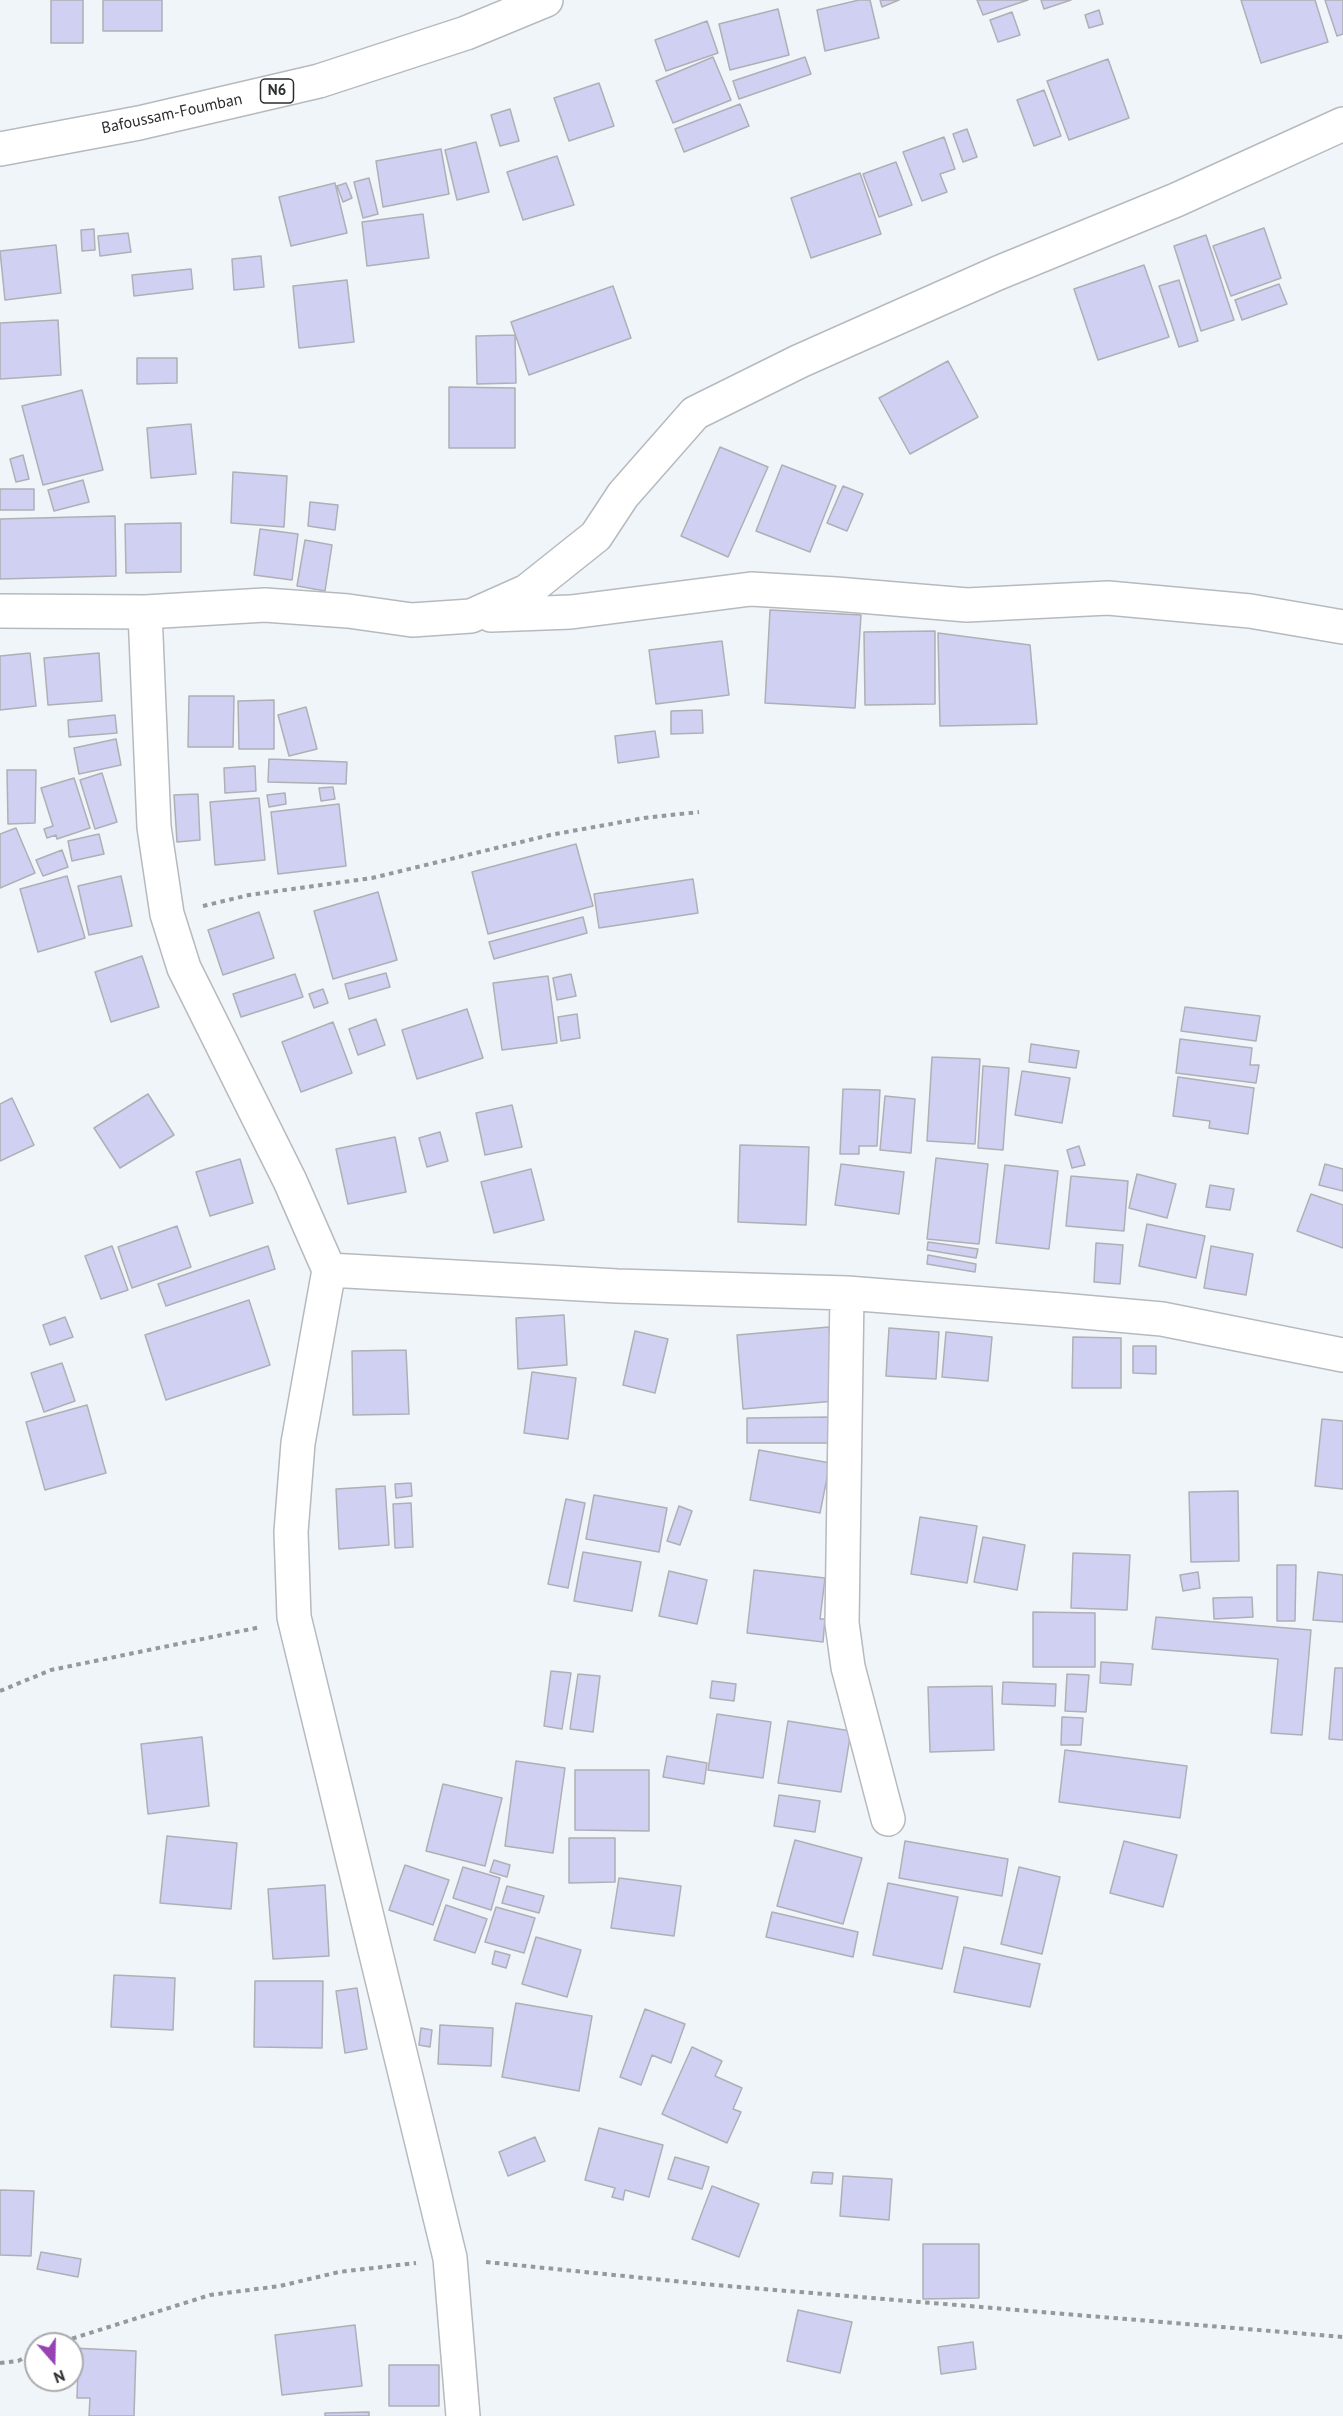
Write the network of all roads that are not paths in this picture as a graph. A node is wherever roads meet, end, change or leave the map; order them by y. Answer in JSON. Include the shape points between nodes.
{"nodes":[{"id":1,"x":546,"y":0,"type":"edge"},
{"id":2,"x":1343,"y":124,"type":"edge"},
{"id":3,"x":0,"y":149,"type":"edge"},
{"id":4,"x":0,"y":611,"type":"edge"},
{"id":5,"x":145,"y":612,"type":"junction"},
{"id":6,"x":471,"y":616,"type":"junction"},
{"id":7,"x":1343,"y":627,"type":"edge"},
{"id":8,"x":329,"y":1270,"type":"junction"},
{"id":9,"x":847,"y":1293,"type":"junction"},
{"id":10,"x":1343,"y":1355,"type":"edge"},
{"id":11,"x":888,"y":1819,"type":"dead end"},
{"id":12,"x":463,"y":2416,"type":"edge"}],
"edges":[{"from":1,"to":3,"type":"main road","name":"Bafoussam-Foumban","number":"N6","via":[[466,33],[319,81],[139,123]]},
{"from":2,"to":6,"type":"main road","via":[[820,352],[695,413],[623,495],[596,536],[527,591]]},
{"from":4,"to":5,"type":"main road"},
{"from":5,"to":6,"type":"main road","via":[[265,605],[412,620]]},
{"from":5,"to":8,"type":"main road","via":[[154,827],[167,914],[184,968],[285,1170]]},
{"from":6,"to":7,"type":"main road","via":[[572,612],[751,589],[967,605],[1108,598],[1250,611]]},
{"from":8,"to":9,"type":"main road","via":[[617,1286]]},
{"from":8,"to":12,"type":"main road","via":[[298,1443],[291,1532],[294,1617],[450,2259]]},
{"from":9,"to":10,"type":"main road","via":[[1162,1319]]},
{"from":9,"to":11,"type":"main road","via":[[842,1623],[848,1667]]}]}
